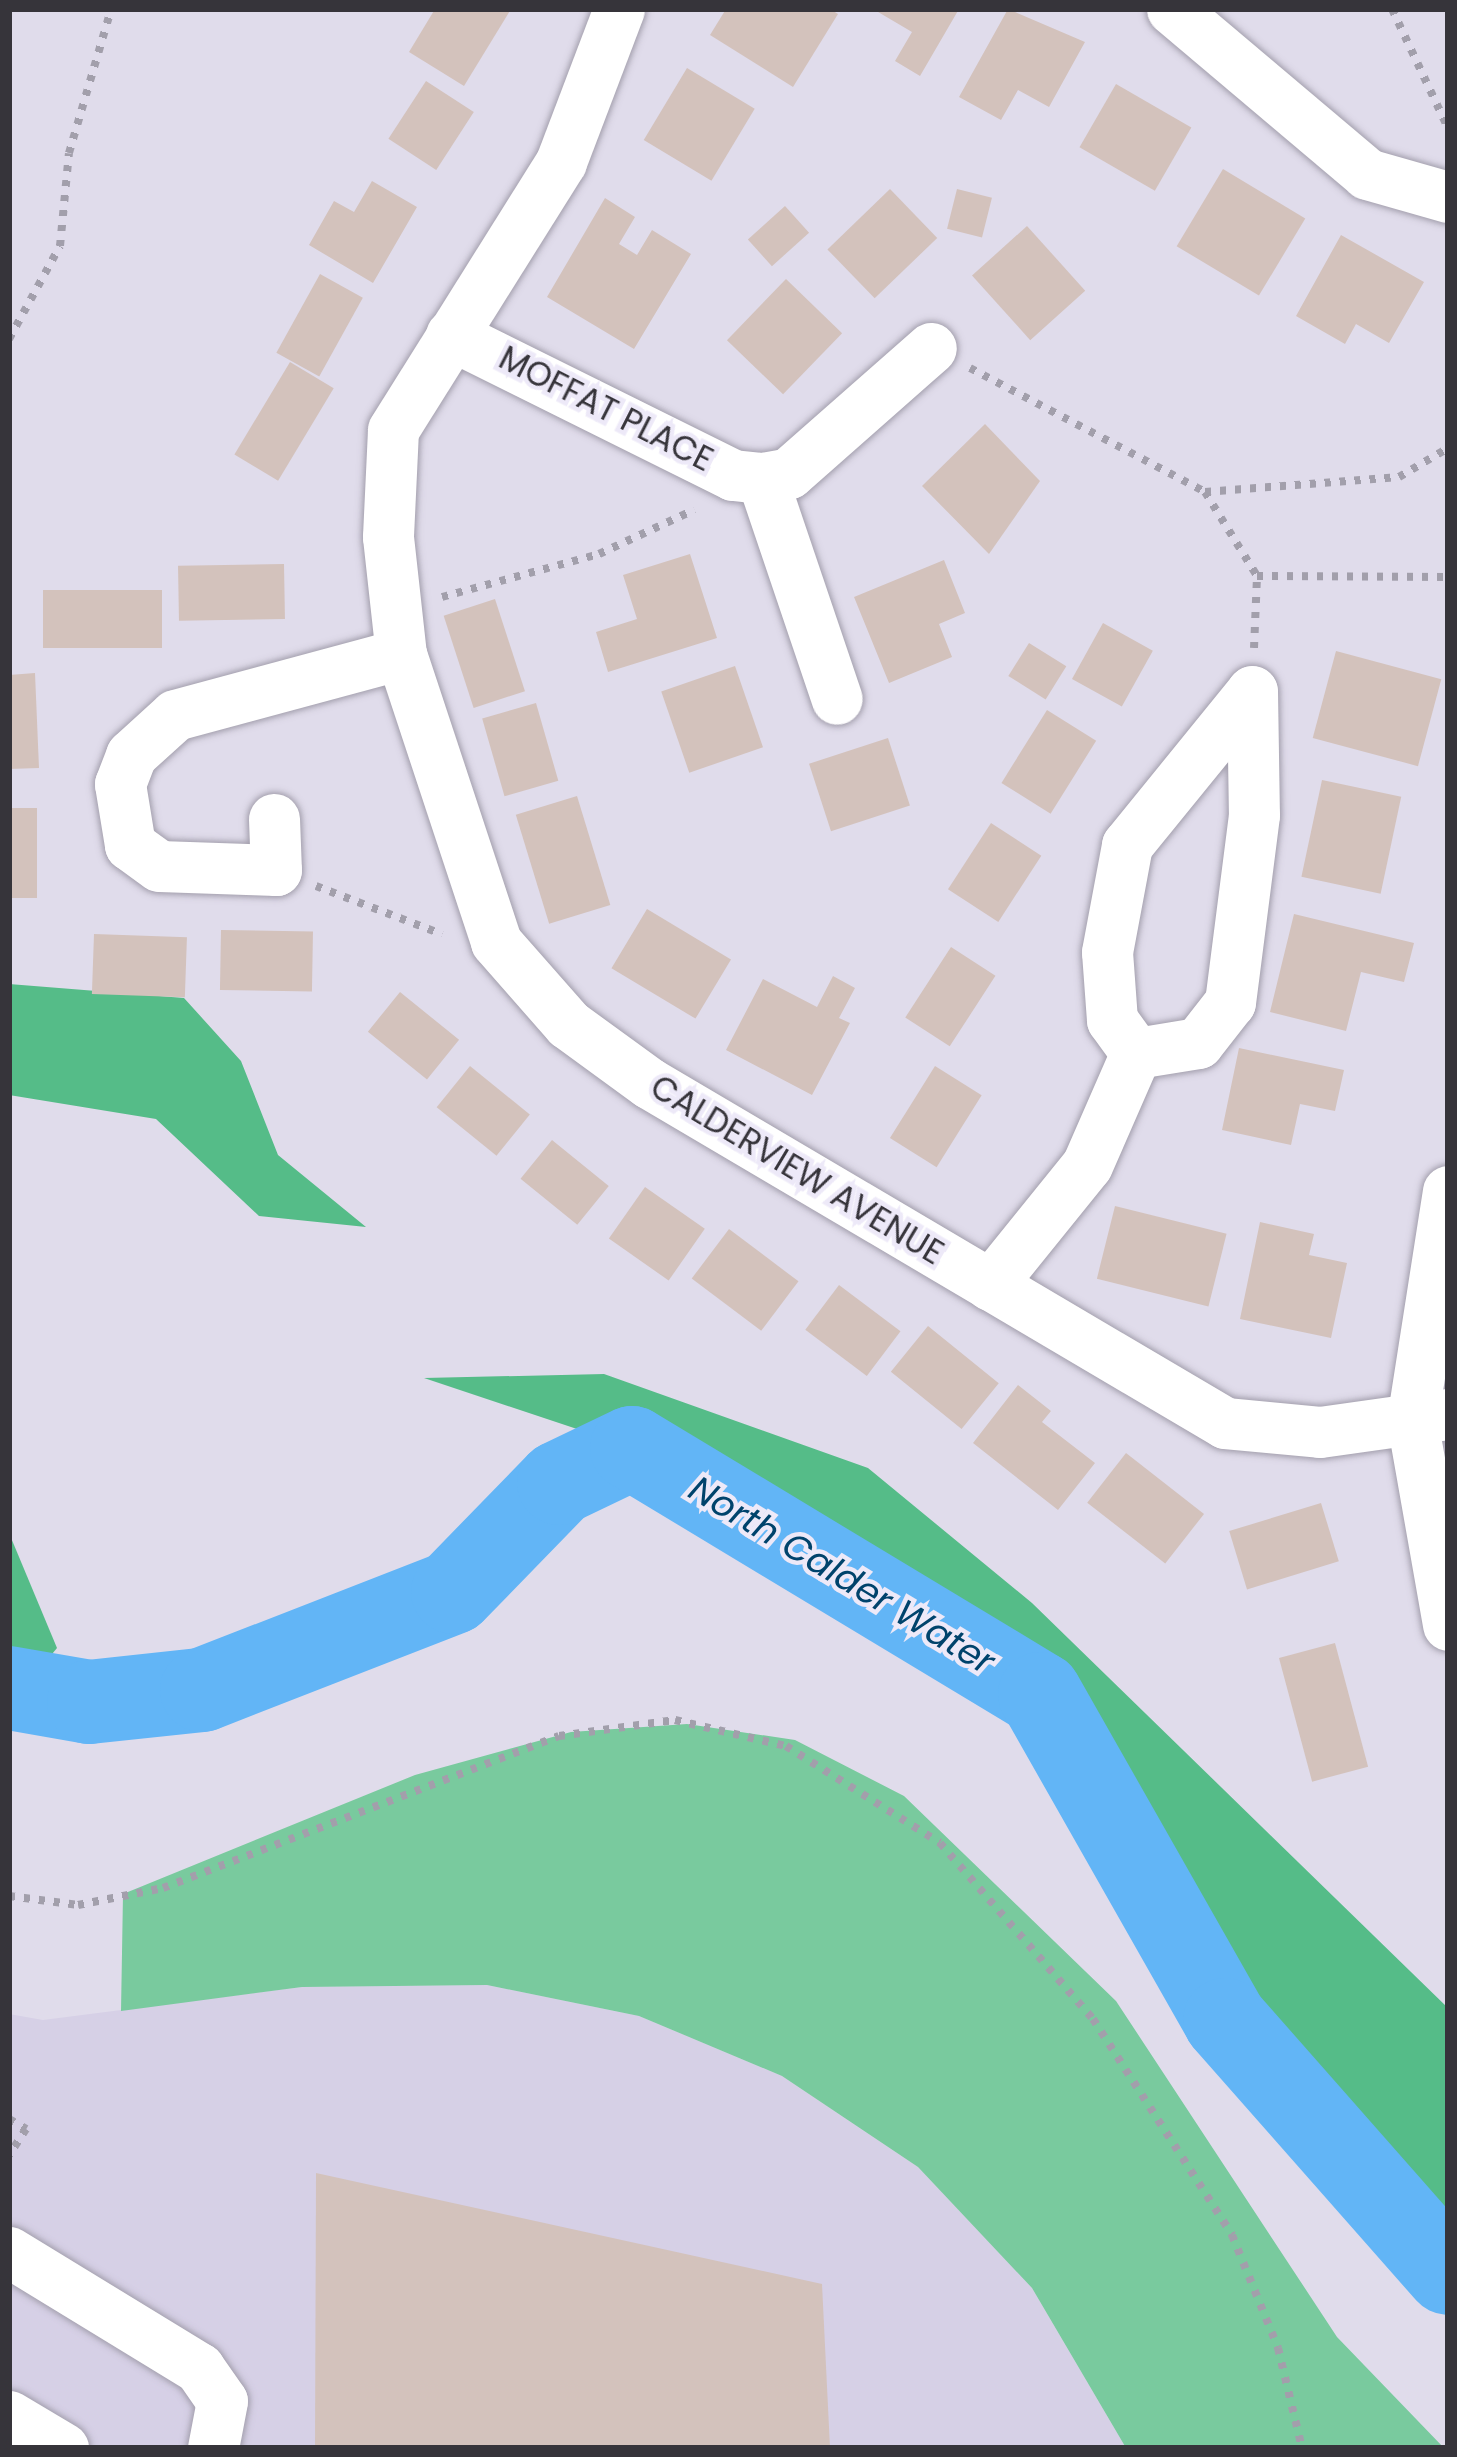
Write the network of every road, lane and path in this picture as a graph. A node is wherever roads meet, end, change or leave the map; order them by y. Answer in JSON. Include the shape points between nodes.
{"nodes":[{"id":1,"x":111,"y":9,"type":"edge"},
{"id":2,"x":619,"y":9,"type":"edge"},
{"id":3,"x":1172,"y":9,"type":"edge"},
{"id":4,"x":1392,"y":9,"type":"edge"},
{"id":5,"x":1448,"y":128,"type":"edge"},
{"id":6,"x":1448,"y":197,"type":"edge"},
{"id":7,"x":451,"y":335,"type":"junction"},
{"id":8,"x":9,"y":339,"type":"edge"},
{"id":9,"x":931,"y":348,"type":"joint"},
{"id":10,"x":1448,"y":448,"type":"edge"},
{"id":11,"x":762,"y":478,"type":"junction"},
{"id":12,"x":1205,"y":492,"type":"junction"},
{"id":13,"x":1257,"y":575,"type":"junction"},
{"id":14,"x":1448,"y":577,"type":"edge"},
{"id":15,"x":398,"y":631,"type":"junction"},
{"id":16,"x":1252,"y":691,"type":"junction"},
{"id":17,"x":837,"y":699,"type":"dead end"},
{"id":18,"x":274,"y":818,"type":"dead end"},
{"id":19,"x":276,"y":870,"type":"junction"},
{"id":20,"x":517,"y":976,"type":"junction"},
{"id":21,"x":1136,"y":1053,"type":"junction"},
{"id":22,"x":1448,"y":1191,"type":"edge"},
{"id":23,"x":990,"y":1285,"type":"junction"},
{"id":24,"x":1430,"y":1417,"type":"edge"},
{"id":25,"x":1448,"y":1625,"type":"edge"},
{"id":26,"x":9,"y":1896,"type":"edge"},
{"id":27,"x":9,"y":2119,"type":"edge"},
{"id":28,"x":9,"y":2155,"type":"edge"},
{"id":29,"x":9,"y":2252,"type":"edge"},
{"id":30,"x":9,"y":2416,"type":"edge"},
{"id":31,"x":63,"y":2448,"type":"edge"},
{"id":32,"x":213,"y":2448,"type":"edge"},
{"id":33,"x":1301,"y":2448,"type":"edge"}],
"edges":[{"from":1,"to":8,"type":"path","via":[[69,152],[60,246]]},
{"from":2,"to":7,"type":"street","name":"CALDERVIEW AVENUE","via":[[561,162]]},
{"from":3,"to":6,"type":"street","via":[[1367,174]]},
{"from":4,"to":5,"type":"path"},
{"from":7,"to":11,"type":"street","name":"MOFFAT PLACE","via":[[733,475]]},
{"from":7,"to":15,"type":"street","name":"CALDERVIEW AVENUE","via":[[393,430]]},
{"from":9,"to":11,"type":"street","via":[[789,472]]},
{"from":9,"to":12,"type":"path"},
{"from":10,"to":12,"type":"path","via":[[1399,477]]},
{"from":11,"to":15,"type":"path","via":[[599,554]]},
{"from":11,"to":17,"type":"street"},
{"from":12,"to":13,"type":"path"},
{"from":13,"to":14,"type":"path"},
{"from":13,"to":16,"type":"path"},
{"from":15,"to":19,"type":"street","via":[[176,715],[130,755],[122,817],[143,859]]},
{"from":15,"to":20,"type":"street","name":"CALDERVIEW AVENUE","via":[[437,779]]},
{"from":16,"to":21,"type":"street","via":[[1126,845],[1107,952],[1112,1020]]},
{"from":16,"to":21,"type":"street","via":[[1254,815],[1230,1002],[1198,1042]]},
{"from":18,"to":19,"type":"street"},
{"from":19,"to":20,"type":"path","via":[[435,930]]},
{"from":20,"to":23,"type":"street","name":"CALDERVIEW AVENUE","via":[[649,1083]]},
{"from":21,"to":23,"type":"street","via":[[1087,1166]]},
{"from":22,"to":24,"type":"street"},
{"from":23,"to":24,"type":"street","name":"CALDERVIEW AVENUE","via":[[1225,1423],[1320,1432]]},
{"from":24,"to":25,"type":"street"},
{"from":26,"to":33,"type":"path","via":[[78,1905],[163,1888],[559,1736],[675,1720],[787,1746],[940,1843],[1093,2020],[1232,2235],[1278,2348]]},
{"from":27,"to":28,"type":"path","via":[[26,2129]]},
{"from":29,"to":32,"type":"street","via":[[200,2368],[222,2401]]},
{"from":30,"to":31,"type":"street"}]}
